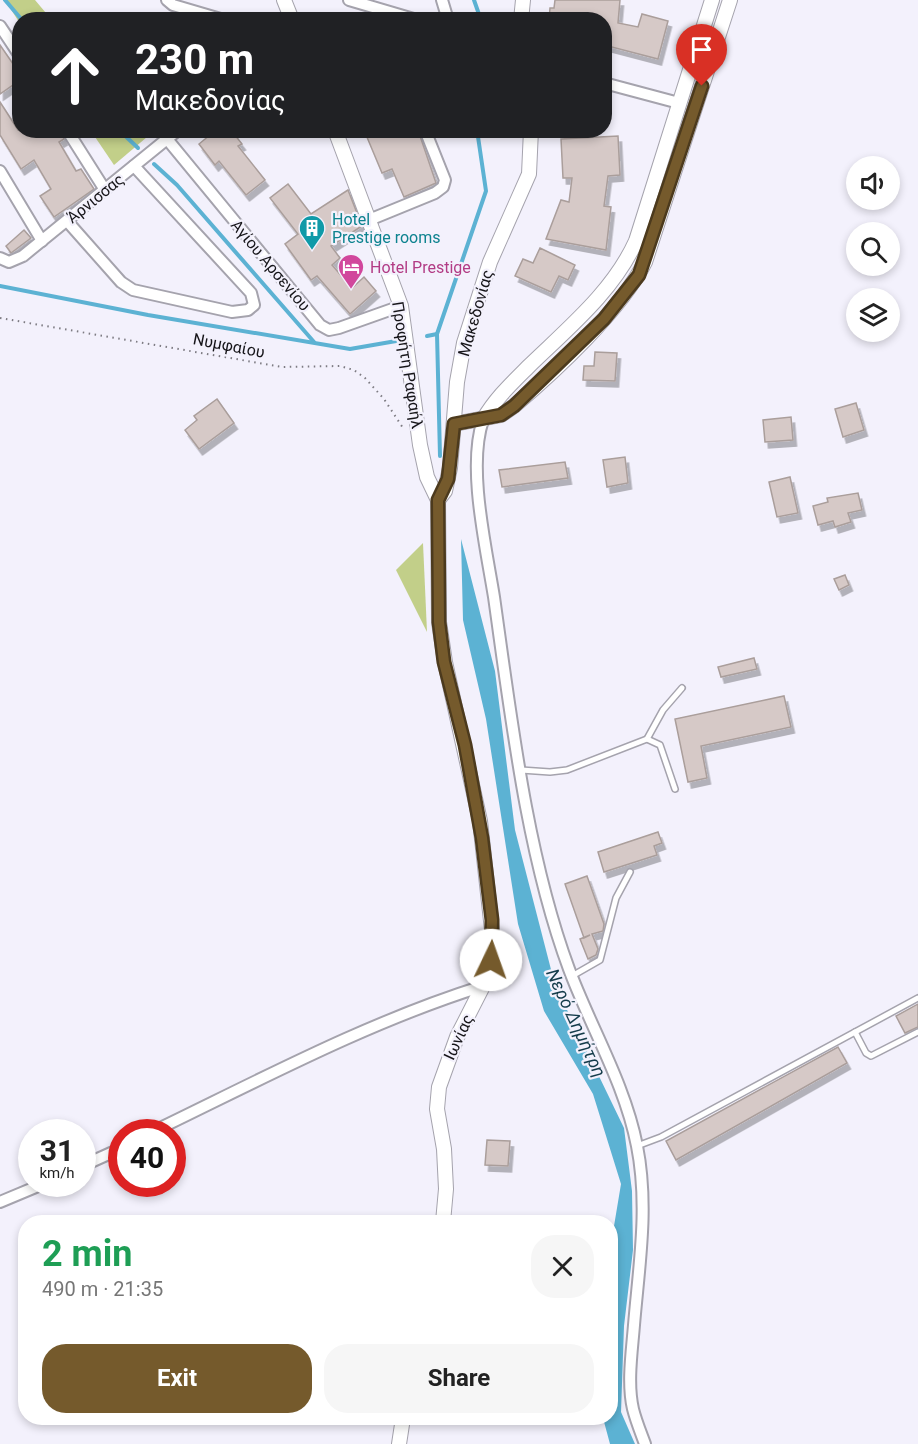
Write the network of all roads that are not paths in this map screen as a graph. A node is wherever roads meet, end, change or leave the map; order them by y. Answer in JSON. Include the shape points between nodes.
{"nodes":[{"id":1,"x":166,"y":0,"type":"edge"},
{"id":2,"x":349,"y":0,"type":"edge"},
{"id":3,"x":712,"y":0,"type":"edge"},
{"id":4,"x":730,"y":0,"type":"edge"},
{"id":5,"x":197,"y":12,"type":"edge"},
{"id":6,"x":390,"y":12,"type":"edge"},
{"id":7,"x":0,"y":26,"type":"edge"},
{"id":8,"x":12,"y":44,"type":"edge"},
{"id":9,"x":612,"y":85,"type":"edge"},
{"id":10,"x":679,"y":103,"type":"junction"},
{"id":11,"x":72,"y":138,"type":"edge"},
{"id":12,"x":338,"y":138,"type":"edge"},
{"id":13,"x":428,"y":138,"type":"edge"},
{"id":14,"x":531,"y":138,"type":"edge"},
{"id":15,"x":167,"y":140,"type":"joint"},
{"id":16,"x":134,"y":165,"type":"junction"},
{"id":17,"x":0,"y":171,"type":"edge"},
{"id":18,"x":105,"y":190,"type":"junction"},
{"id":19,"x":369,"y":220,"type":"junction"},
{"id":20,"x":67,"y":221,"type":"junction"},
{"id":21,"x":42,"y":242,"type":"junction"},
{"id":22,"x":5,"y":260,"type":"edge"},
{"id":23,"x":401,"y":306,"type":"junction"},
{"id":24,"x":483,"y":420,"type":"junction"},
{"id":25,"x":454,"y":424,"type":"junction"},
{"id":26,"x":438,"y":500,"type":"junction"},
{"id":27,"x":682,"y":688,"type":"dead end"},
{"id":28,"x":647,"y":739,"type":"junction"},
{"id":29,"x":521,"y":770,"type":"junction"},
{"id":30,"x":675,"y":789,"type":"dead end"},
{"id":31,"x":630,"y":872,"type":"dead end"},
{"id":32,"x":572,"y":976,"type":"junction"},
{"id":33,"x":483,"y":986,"type":"junction"},
{"id":34,"x":918,"y":998,"type":"edge"},
{"id":35,"x":855,"y":1032,"type":"junction"},
{"id":36,"x":918,"y":1032,"type":"edge"},
{"id":37,"x":179,"y":1119,"type":"edge"},
{"id":38,"x":637,"y":1146,"type":"junction"},
{"id":39,"x":18,"y":1194,"type":"edge"},
{"id":40,"x":0,"y":1202,"type":"edge"},
{"id":41,"x":444,"y":1215,"type":"edge"},
{"id":42,"x":403,"y":1425,"type":"edge"},
{"id":43,"x":399,"y":1444,"type":"edge"},
{"id":44,"x":645,"y":1444,"type":"edge"}],
"edges":[{"from":1,"to":5,"type":"street"},
{"from":2,"to":6,"type":"street"},
{"from":3,"to":10,"type":"street"},
{"from":4,"to":24,"type":"street","via":[[645,262],[634,283],[527,396],[501,415]]},
{"from":7,"to":8,"type":"street"},
{"from":9,"to":10,"type":"street"},
{"from":10,"to":24,"type":"street","via":[[625,265],[588,308],[501,394]]},
{"from":11,"to":18,"type":"street"},
{"from":12,"to":19,"type":"street","name":"Προφήτη Ραφαήλ"},
{"from":13,"to":19,"type":"street","via":[[445,180],[443,187]]},
{"from":14,"to":25,"type":"street","name":"Μακεδονίας","via":[[529,174],[490,262],[464,343]]},
{"from":15,"to":16,"type":"street","name":"Άρνισσας"},
{"from":15,"to":23,"type":"street","name":"Αγίου Αρσενίου","via":[[320,325],[329,330],[339,328]]},
{"from":16,"to":18,"type":"street","name":"Άρνισσας"},
{"from":16,"to":20,"type":"street","via":[[251,293],[254,305],[232,312],[133,290],[121,282]]},
{"from":17,"to":21,"type":"street"},
{"from":18,"to":20,"type":"street","name":"Άρνισσας"},
{"from":19,"to":23,"type":"street","name":"Προφήτη Ραφαήλ"},
{"from":20,"to":21,"type":"street","name":"Άρνισσας"},
{"from":21,"to":22,"type":"street","name":"Άρνισσας","via":[[15,261]]},
{"from":23,"to":26,"type":"street","name":"Προφήτη Ραφαήλ","via":[[420,445],[427,477]]},
{"from":24,"to":25,"type":"street"},
{"from":24,"to":29,"type":"street","via":[[477,461],[484,536]]},
{"from":25,"to":26,"type":"street","name":"Μακεδονίας","via":[[448,479]]},
{"from":26,"to":33,"type":"street","name":"Ιωνίας","via":[[439,622],[444,662],[480,821],[492,920],[491,960]]},
{"from":27,"to":28,"type":"lane","via":[[663,710]]},
{"from":28,"to":29,"type":"lane","via":[[567,770]]},
{"from":28,"to":30,"type":"lane","via":[[660,745]]},
{"from":29,"to":32,"type":"street","via":[[545,884]]},
{"from":31,"to":32,"type":"lane","via":[[616,898],[600,960]]},
{"from":32,"to":38,"type":"street","via":[[625,1102]]},
{"from":33,"to":37,"type":"street","via":[[424,1006]]},
{"from":33,"to":41,"type":"street","name":"Ιωνίας","via":[[457,1037],[439,1087],[437,1109],[446,1189]]},
{"from":34,"to":35,"type":"lane"},
{"from":35,"to":36,"type":"lane","via":[[871,1056]]},
{"from":35,"to":38,"type":"lane","via":[[661,1137]]},
{"from":38,"to":44,"type":"street","via":[[645,1213],[631,1372],[632,1407]]},
{"from":39,"to":40,"type":"street"},
{"from":42,"to":43,"type":"street"}]}
